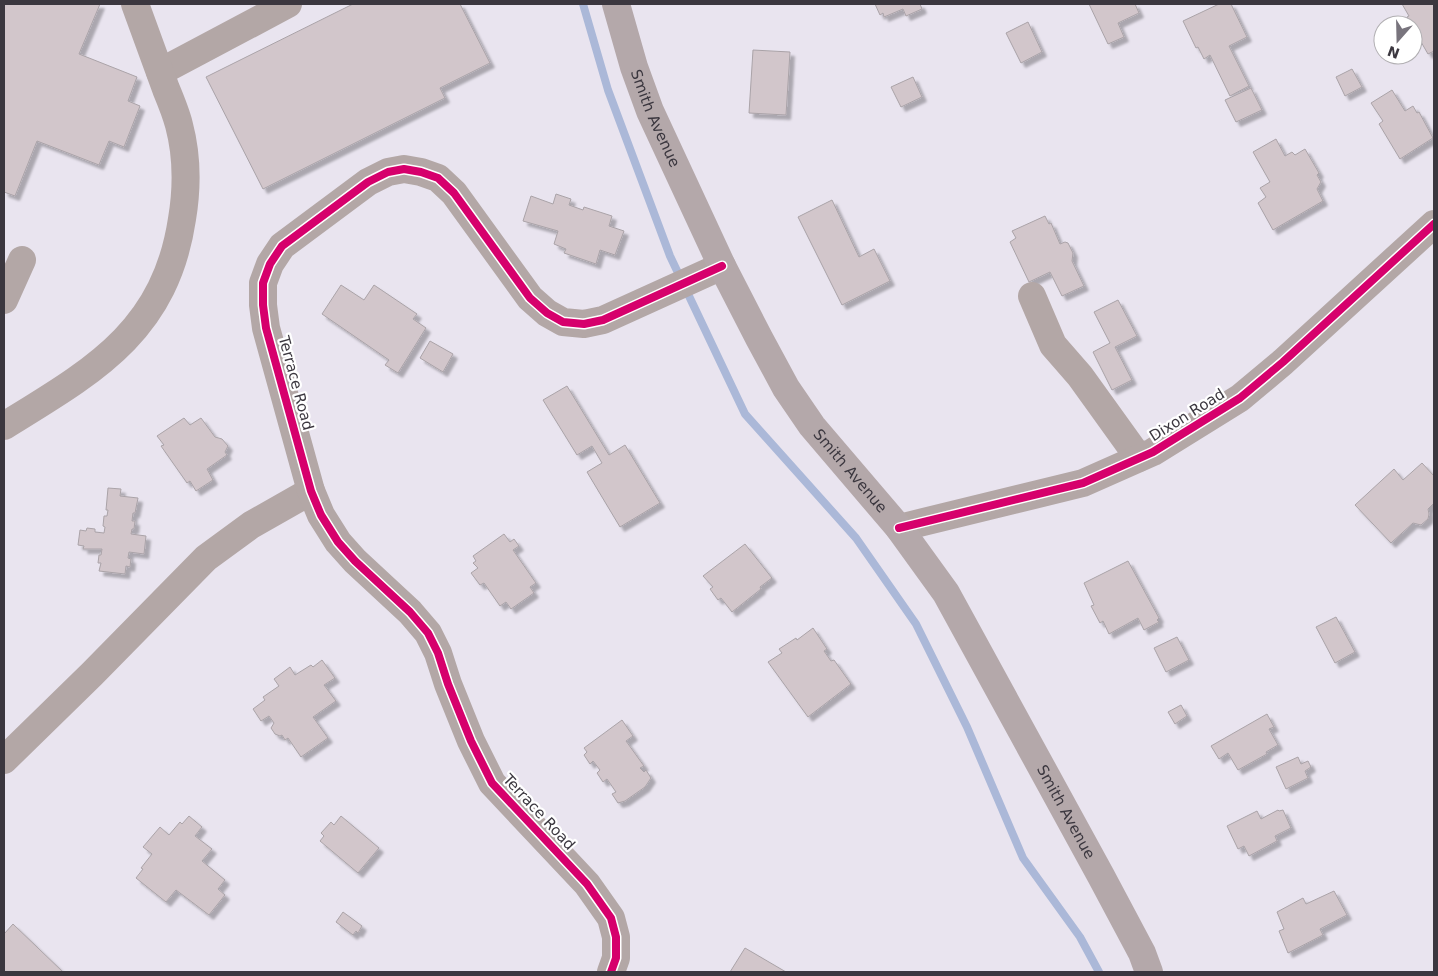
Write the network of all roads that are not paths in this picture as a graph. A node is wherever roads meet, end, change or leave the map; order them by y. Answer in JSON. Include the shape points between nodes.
{"nodes":[{"id":1,"x":134,"y":4,"type":"edge"},
{"id":2,"x":288,"y":4,"type":"edge"},
{"id":3,"x":616,"y":4,"type":"edge"},
{"id":4,"x":160,"y":72,"type":"junction"},
{"id":5,"x":1434,"y":224,"type":"edge"},
{"id":6,"x":22,"y":260,"type":"dead end"},
{"id":7,"x":722,"y":266,"type":"junction"},
{"id":8,"x":1032,"y":296,"type":"dead end"},
{"id":9,"x":4,"y":300,"type":"edge"},
{"id":10,"x":4,"y":426,"type":"edge"},
{"id":11,"x":1139,"y":458,"type":"junction"},
{"id":12,"x":310,"y":491,"type":"junction"},
{"id":13,"x":899,"y":528,"type":"junction"},
{"id":14,"x":4,"y":760,"type":"edge"},
{"id":15,"x":611,"y":972,"type":"edge"},
{"id":16,"x":1149,"y":972,"type":"edge"}],
"edges":[{"from":1,"to":4,"type":"street"},
{"from":2,"to":4,"type":"street"},
{"from":3,"to":7,"type":"main road","name":"Smith Avenue","via":[[650,111]]},
{"from":4,"to":10,"type":"street","via":[[180,126],[185,167],[179,240],[169,271],[155,301],[109,356]]},
{"from":5,"to":11,"type":"street","name":"Dixon Road","via":[[1240,398]]},
{"from":6,"to":9,"type":"street"},
{"from":7,"to":12,"type":"street","name":"Terrace Road","via":[[602,320],[584,324],[563,322],[530,298],[454,193],[438,178],[404,169],[388,172],[368,182],[282,246],[263,283],[266,328]]},
{"from":7,"to":13,"type":"main road","name":"Smith Avenue","via":[[786,388],[812,426]]},
{"from":8,"to":11,"type":"street","via":[[1053,345],[1080,376]]},
{"from":11,"to":13,"type":"street","name":"Dixon Road","via":[[1083,483]]},
{"from":12,"to":14,"type":"street","via":[[251,525],[206,558]]},
{"from":12,"to":15,"type":"street","name":"Terrace Road","via":[[338,542],[428,632],[471,741],[492,782],[587,884],[611,918],[616,937],[616,958]]},
{"from":13,"to":16,"type":"main road","name":"Smith Avenue","via":[[946,593],[1102,876]]}]}
